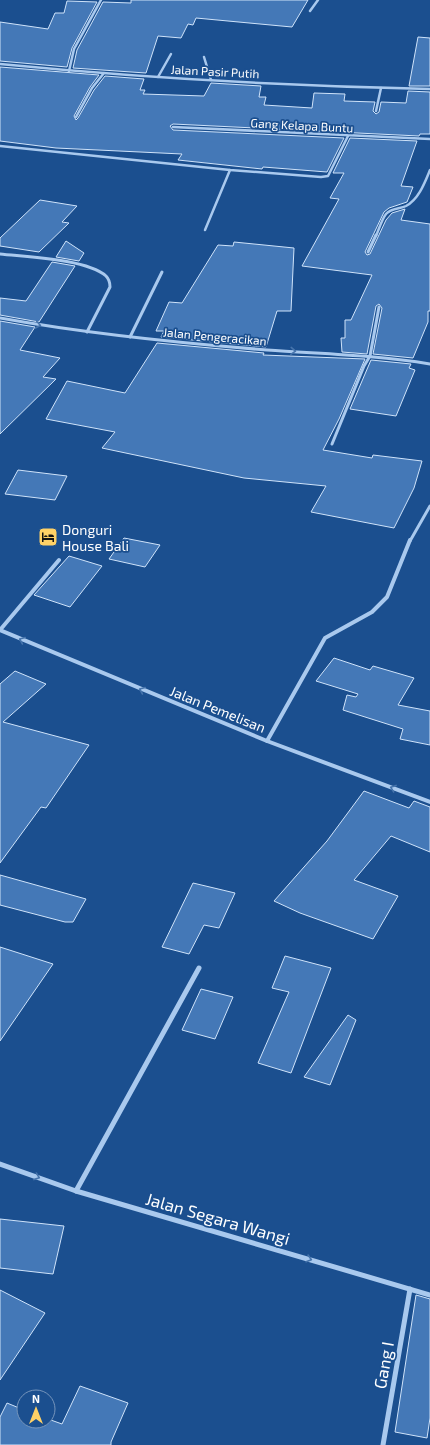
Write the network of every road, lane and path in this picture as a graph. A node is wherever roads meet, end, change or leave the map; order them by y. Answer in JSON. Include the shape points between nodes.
{"nodes":[{"id":1,"x":101,"y":0,"type":"edge"},
{"id":2,"x":318,"y":0,"type":"edge"},
{"id":3,"x":310,"y":11,"type":"dead end"},
{"id":4,"x":171,"y":54,"type":"dead end"},
{"id":5,"x":204,"y":57,"type":"dead end"},
{"id":6,"x":0,"y":64,"type":"edge"},
{"id":7,"x":69,"y":71,"type":"junction"},
{"id":8,"x":104,"y":74,"type":"junction"},
{"id":9,"x":158,"y":77,"type":"junction"},
{"id":10,"x":211,"y":80,"type":"junction"},
{"id":11,"x":381,"y":88,"type":"junction"},
{"id":12,"x":430,"y":90,"type":"edge"},
{"id":13,"x":376,"y":110,"type":"dead end"},
{"id":14,"x":76,"y":117,"type":"dead end"},
{"id":15,"x":173,"y":127,"type":"dead end"},
{"id":16,"x":348,"y":136,"type":"junction"},
{"id":17,"x":430,"y":139,"type":"edge"},
{"id":18,"x":0,"y":146,"type":"edge"},
{"id":19,"x":230,"y":170,"type":"junction"},
{"id":20,"x":430,"y":170,"type":"edge"},
{"id":21,"x":205,"y":230,"type":"dead end"},
{"id":22,"x":368,"y":252,"type":"dead end"},
{"id":23,"x":0,"y":254,"type":"edge"},
{"id":24,"x":162,"y":272,"type":"dead end"},
{"id":25,"x":379,"y":307,"type":"dead end"},
{"id":26,"x":0,"y":318,"type":"edge"},
{"id":27,"x":87,"y":332,"type":"junction"},
{"id":28,"x":130,"y":337,"type":"junction"},
{"id":29,"x":370,"y":356,"type":"junction"},
{"id":30,"x":430,"y":364,"type":"edge"},
{"id":31,"x":332,"y":444,"type":"dead end"},
{"id":32,"x":430,"y":506,"type":"edge"},
{"id":33,"x":59,"y":560,"type":"dead end"},
{"id":34,"x":0,"y":630,"type":"edge"},
{"id":35,"x":267,"y":741,"type":"junction"},
{"id":36,"x":430,"y":802,"type":"edge"},
{"id":37,"x":199,"y":968,"type":"dead end"},
{"id":38,"x":0,"y":1164,"type":"edge"},
{"id":39,"x":76,"y":1191,"type":"junction"},
{"id":40,"x":410,"y":1289,"type":"junction"},
{"id":41,"x":430,"y":1295,"type":"edge"},
{"id":42,"x":383,"y":1445,"type":"edge"}],
"edges":[{"from":1,"to":7,"type":"street","via":[[74,49]]},
{"from":2,"to":3,"type":"street"},
{"from":4,"to":9,"type":"street"},
{"from":5,"to":10,"type":"street"},
{"from":6,"to":7,"type":"street","name":"Jalan Pasir Putih"},
{"from":7,"to":8,"type":"street","name":"Jalan Pasir Putih"},
{"from":8,"to":9,"type":"street","name":"Jalan Pasir Putih"},
{"from":8,"to":14,"type":"street","via":[[92,88]]},
{"from":9,"to":10,"type":"street","name":"Jalan Pasir Putih"},
{"from":10,"to":11,"type":"street","name":"Jalan Pasir Putih"},
{"from":11,"to":12,"type":"street","name":"Jalan Pasir Putih"},
{"from":11,"to":13,"type":"street"},
{"from":15,"to":16,"type":"street","name":"Gang Kelapa Buntu"},
{"from":16,"to":17,"type":"street","name":"Gang Kelapa Buntu"},
{"from":16,"to":19,"type":"street","via":[[326,177]]},
{"from":18,"to":19,"type":"street"},
{"from":19,"to":21,"type":"street"},
{"from":20,"to":22,"type":"street","via":[[424,185],[409,205],[386,214]]},
{"from":23,"to":27,"type":"street","via":[[86,266],[106,276],[110,287]]},
{"from":24,"to":28,"type":"street"},
{"from":25,"to":29,"type":"street"},
{"from":26,"to":27,"type":"street","name":"Jalan Pengeracikan","one_way":true},
{"from":27,"to":28,"type":"street","name":"Jalan Pengeracikan"},
{"from":28,"to":29,"type":"street","name":"Jalan Pengeracikan","one_way":true},
{"from":29,"to":30,"type":"street","name":"Jalan Pengeracikan"},
{"from":29,"to":31,"type":"street"},
{"from":32,"to":35,"type":"street","via":[[418,526],[387,597],[378,607],[325,638]]},
{"from":33,"to":34,"type":"street"},
{"from":35,"to":34,"type":"street","name":"Jalan Pemelisan","one_way":true},
{"from":36,"to":35,"type":"street","name":"Jalan Pemelisan","one_way":true},
{"from":37,"to":39,"type":"street"},
{"from":38,"to":39,"type":"street","name":"Jalan Segara Wangi","one_way":true},
{"from":39,"to":40,"type":"street","name":"Jalan Segara Wangi","one_way":true},
{"from":40,"to":41,"type":"street","name":"Jalan Segara Wangi"},
{"from":40,"to":42,"type":"street","name":"Gang I"}]}
